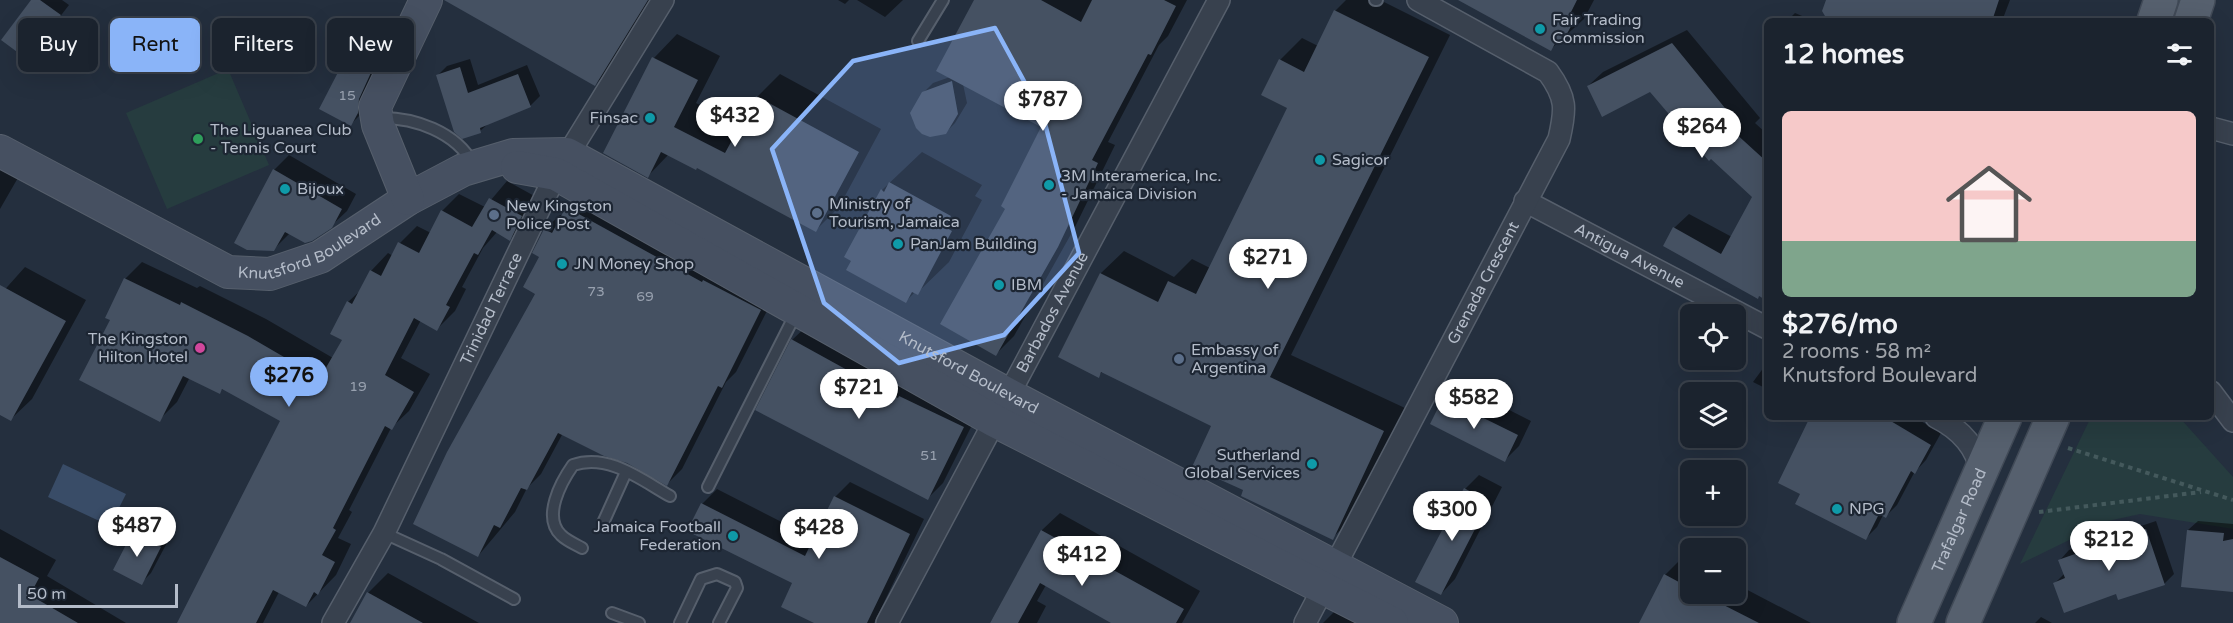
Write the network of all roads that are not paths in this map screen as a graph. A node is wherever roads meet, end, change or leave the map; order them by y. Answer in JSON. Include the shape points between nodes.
{"nodes":[{"id":1,"x":426,"y":0,"type":"edge"},
{"id":2,"x":663,"y":0,"type":"edge"},
{"id":3,"x":943,"y":0,"type":"edge"},
{"id":4,"x":1219,"y":0,"type":"edge"},
{"id":5,"x":1418,"y":0,"type":"edge"},
{"id":6,"x":2161,"y":0,"type":"edge"},
{"id":7,"x":2198,"y":0,"type":"edge"},
{"id":8,"x":2155,"y":18,"type":"edge"},
{"id":9,"x":2192,"y":18,"type":"edge"},
{"id":10,"x":918,"y":41,"type":"dead end"},
{"id":11,"x":376,"y":118,"type":"junction"},
{"id":12,"x":2214,"y":129,"type":"edge"},
{"id":13,"x":2233,"y":134,"type":"edge"},
{"id":14,"x":0,"y":151,"type":"edge"},
{"id":15,"x":482,"y":164,"type":"junction"},
{"id":16,"x":562,"y":164,"type":"junction"},
{"id":17,"x":408,"y":199,"type":"junction"},
{"id":18,"x":1525,"y":201,"type":"junction"},
{"id":19,"x":797,"y":311,"type":"junction"},
{"id":20,"x":1764,"y":326,"type":"edge"},
{"id":21,"x":1002,"y":408,"type":"junction"},
{"id":22,"x":1942,"y":420,"type":"edge"},
{"id":23,"x":2004,"y":420,"type":"edge"},
{"id":24,"x":2048,"y":428,"type":"edge"},
{"id":25,"x":626,"y":472,"type":"junction"},
{"id":26,"x":1980,"y":473,"type":"junction"},
{"id":27,"x":708,"y":487,"type":"dead end"},
{"id":28,"x":669,"y":496,"type":"dead end"},
{"id":29,"x":603,"y":523,"type":"dead end"},
{"id":30,"x":384,"y":533,"type":"junction"},
{"id":31,"x":582,"y":548,"type":"dead end"},
{"id":32,"x":1331,"y":577,"type":"junction"},
{"id":33,"x":514,"y":598,"type":"dead end"},
{"id":34,"x":612,"y":613,"type":"dead end"},
{"id":35,"x":333,"y":623,"type":"edge"},
{"id":36,"x":639,"y":623,"type":"edge"},
{"id":37,"x":680,"y":623,"type":"edge"},
{"id":38,"x":720,"y":623,"type":"edge"},
{"id":39,"x":887,"y":623,"type":"edge"},
{"id":40,"x":1305,"y":623,"type":"edge"},
{"id":41,"x":1392,"y":623,"type":"edge"},
{"id":42,"x":1442,"y":623,"type":"edge"},
{"id":43,"x":1914,"y":623,"type":"edge"},
{"id":44,"x":1963,"y":623,"type":"edge"}],
"edges":[{"from":1,"to":11,"type":"main road","via":[[375,107]]},
{"from":2,"to":16,"type":"street","name":"Trinidad Terrace"},
{"from":3,"to":10,"type":"lane"},
{"from":4,"to":21,"type":"street","name":"Barbados Avenue"},
{"from":5,"to":18,"type":"street","name":"Grenada Crescent","via":[[1548,72],[1560,89],[1566,112],[1559,139]]},
{"from":6,"to":8,"type":"main road"},
{"from":7,"to":9,"type":"main road"},
{"from":11,"to":15,"type":"lane","via":[[394,118],[444,134]]},
{"from":11,"to":17,"type":"main road"},
{"from":12,"to":13,"type":"street"},
{"from":14,"to":17,"type":"main road","name":"Knutsford Boulevard","via":[[228,272],[270,274],[320,257]]},
{"from":15,"to":16,"type":"main road","name":"Knutsford Boulevard","via":[[513,155]]},
{"from":15,"to":17,"type":"main road","name":"Knutsford Boulevard"},
{"from":16,"to":19,"type":"main road","name":"Knutsford Boulevard"},
{"from":16,"to":21,"type":"main road","name":"Knutsford Boulevard"},
{"from":16,"to":30,"type":"street","name":"Trinidad Terrace"},
{"from":18,"to":20,"type":"street","name":"Antigua Avenue"},
{"from":18,"to":32,"type":"street","name":"Grenada Crescent"},
{"from":19,"to":21,"type":"main road","name":"Knutsford Boulevard"},
{"from":19,"to":27,"type":"lane"},
{"from":21,"to":32,"type":"main road","name":"Knutsford Boulevard"},
{"from":21,"to":39,"type":"street","name":"Barbados Avenue"},
{"from":22,"to":26,"type":"street","via":[[1968,440],[1979,459]]},
{"from":23,"to":26,"type":"main road","name":"Trafalgar Road"},
{"from":24,"to":44,"type":"main road"},
{"from":25,"to":28,"type":"lane"},
{"from":25,"to":29,"type":"lane"},
{"from":25,"to":31,"type":"lane","via":[[605,462],[587,460],[573,465],[567,474],[554,502],[553,520],[560,534]]},
{"from":26,"to":43,"type":"main road","name":"Trafalgar Road"},
{"from":30,"to":33,"type":"lane"},
{"from":30,"to":35,"type":"street","name":"Trinidad Terrace"},
{"from":32,"to":40,"type":"street","name":"Grenada Crescent"},
{"from":32,"to":41,"type":"main road","name":"Knutsford Boulevard"},
{"from":32,"to":42,"type":"main road","name":"Knutsford Boulevard"},
{"from":34,"to":36,"type":"lane"},
{"from":37,"to":38,"type":"lane","via":[[701,579],[717,574],[735,582],[737,588]]}]}
